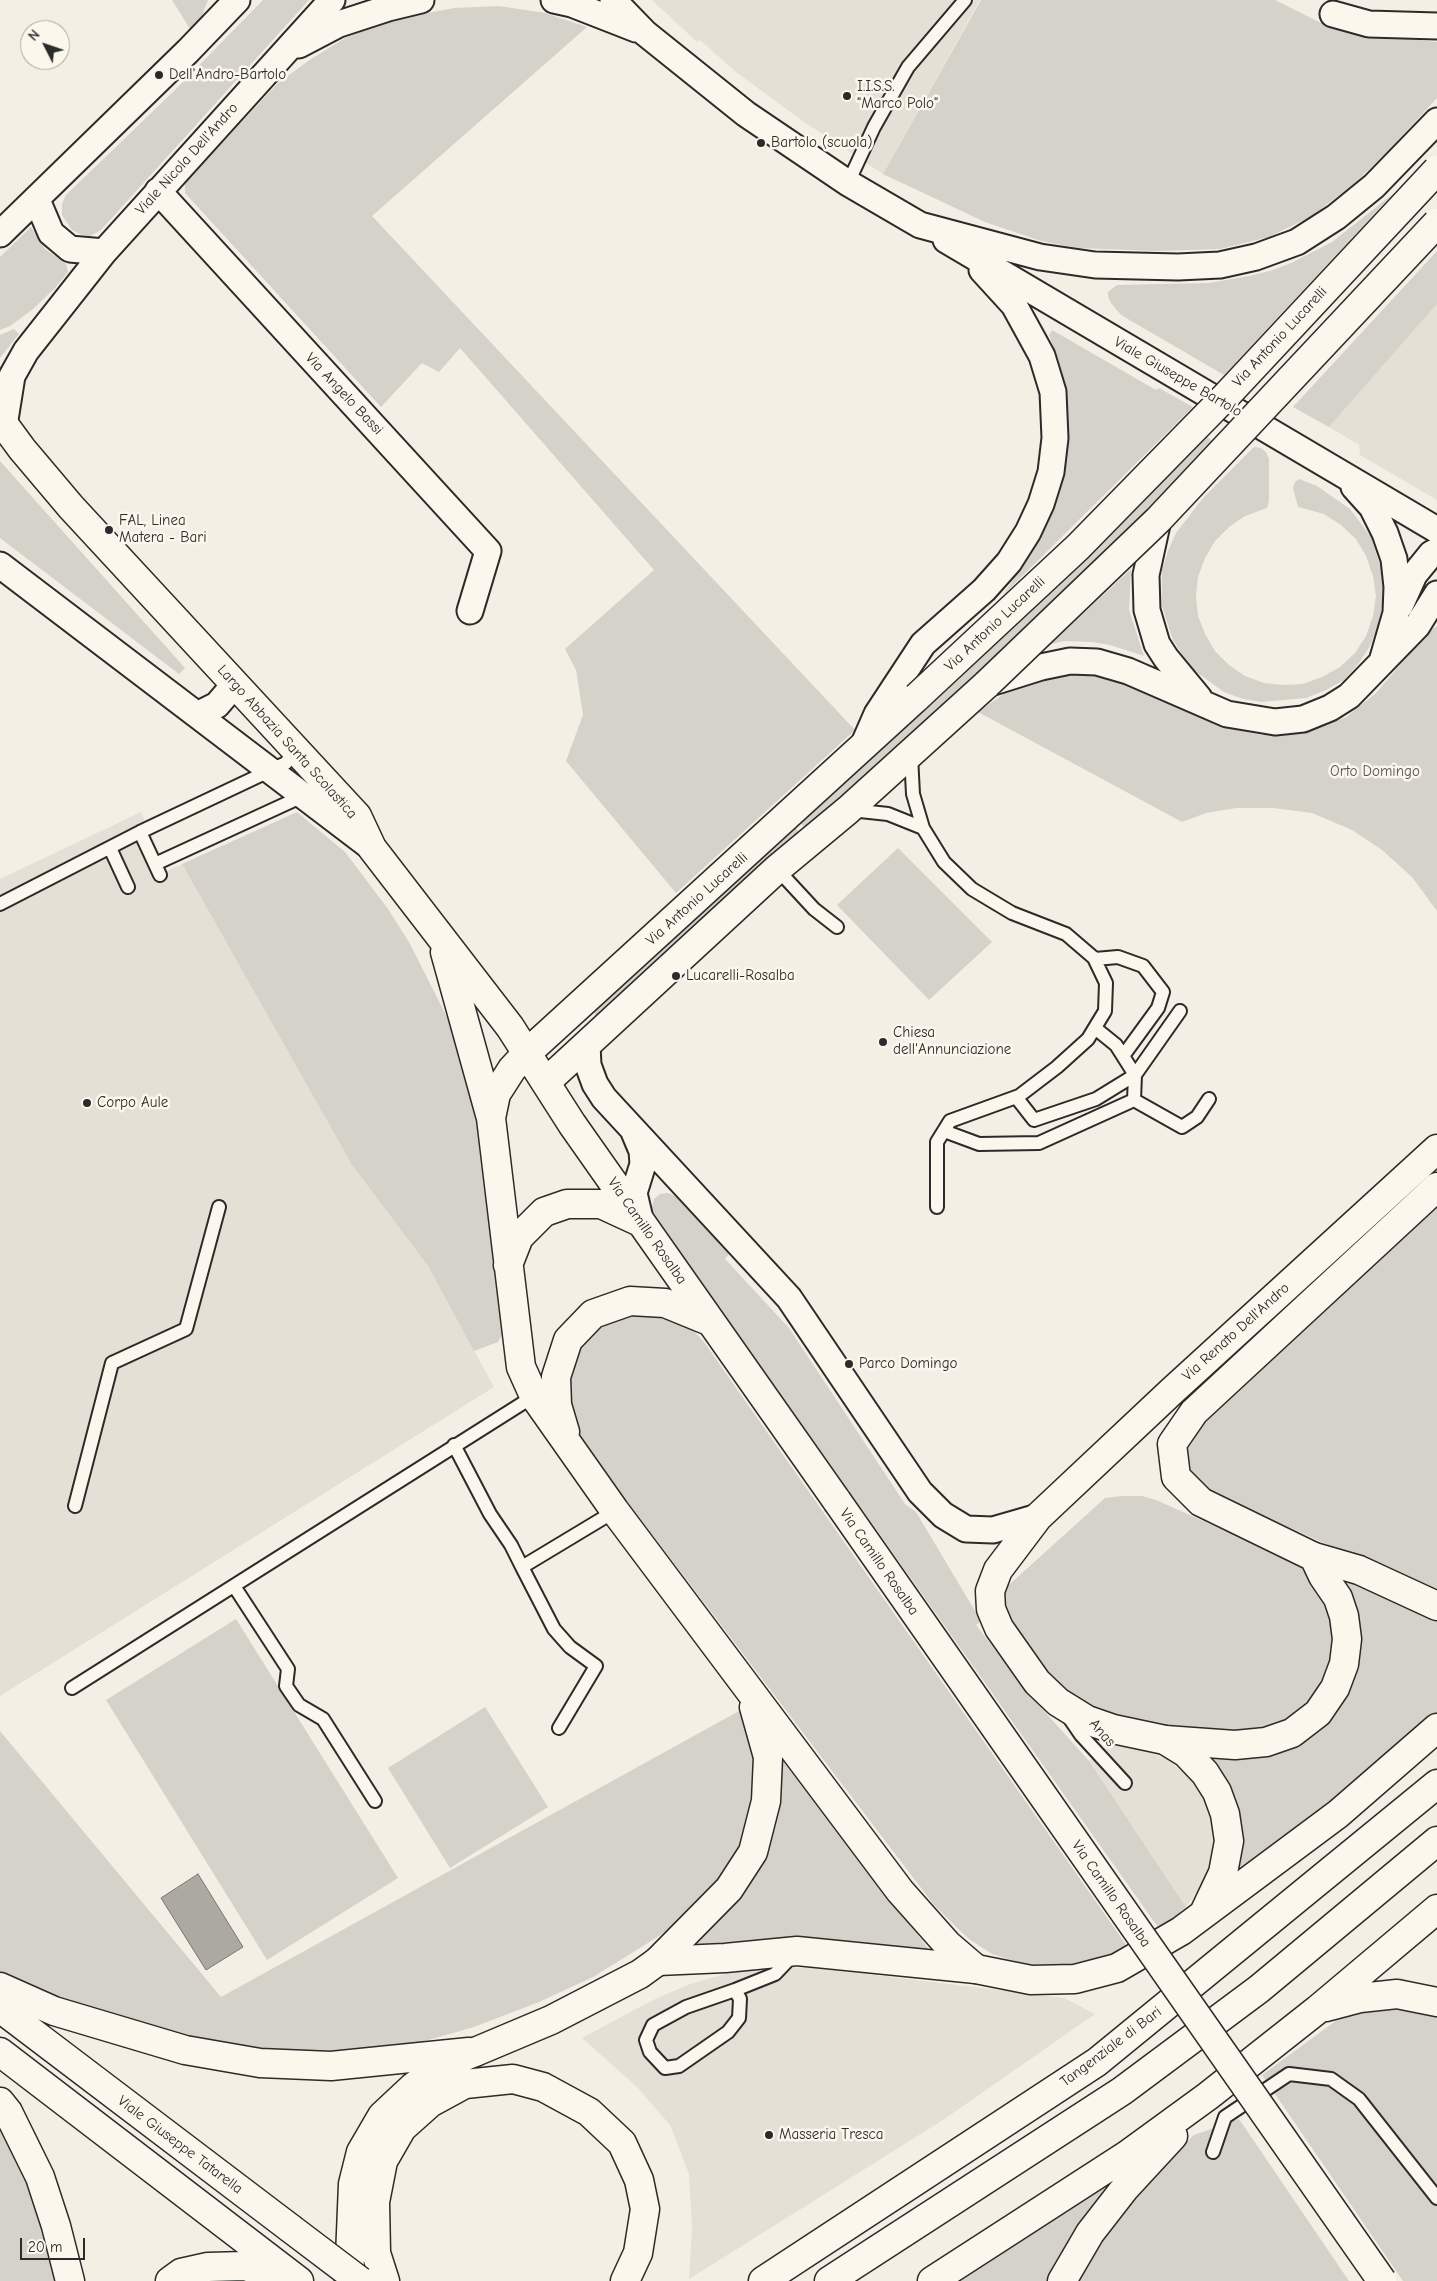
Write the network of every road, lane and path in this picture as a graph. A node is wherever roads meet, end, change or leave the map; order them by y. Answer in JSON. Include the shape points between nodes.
{"nodes":[{"id":1,"x":332,"y":0,"type":"edge"},
{"id":2,"x":421,"y":0,"type":"edge"},
{"id":3,"x":554,"y":0,"type":"edge"},
{"id":4,"x":613,"y":0,"type":"edge"},
{"id":5,"x":965,"y":0,"type":"edge"},
{"id":6,"x":227,"y":6,"type":"edge"},
{"id":7,"x":1333,"y":14,"type":"dead end"},
{"id":8,"x":1437,"y":26,"type":"edge"},
{"id":9,"x":645,"y":33,"type":"junction"},
{"id":10,"x":286,"y":51,"type":"junction"},
{"id":11,"x":1437,"y":121,"type":"edge"},
{"id":12,"x":1437,"y":170,"type":"edge"},
{"id":13,"x":848,"y":183,"type":"junction"},
{"id":14,"x":158,"y":191,"type":"junction"},
{"id":15,"x":37,"y":200,"type":"junction"},
{"id":16,"x":1437,"y":223,"type":"edge"},
{"id":17,"x":920,"y":225,"type":"junction"},
{"id":18,"x":0,"y":234,"type":"edge"},
{"id":19,"x":959,"y":247,"type":"junction"},
{"id":20,"x":104,"y":252,"type":"junction"},
{"id":21,"x":2,"y":423,"type":"edge"},
{"id":22,"x":1340,"y":472,"type":"junction"},
{"id":23,"x":1158,"y":520,"type":"junction"},
{"id":24,"x":1437,"y":530,"type":"edge"},
{"id":25,"x":1437,"y":551,"type":"edge"},
{"id":26,"x":0,"y":565,"type":"edge"},
{"id":27,"x":1437,"y":594,"type":"edge"},
{"id":28,"x":470,"y":611,"type":"dead end"},
{"id":29,"x":1396,"y":613,"type":"junction"},
{"id":30,"x":1427,"y":620,"type":"edge"},
{"id":31,"x":1380,"y":665,"type":"junction"},
{"id":32,"x":235,"y":684,"type":"junction"},
{"id":33,"x":987,"y":684,"type":"junction"},
{"id":34,"x":1202,"y":702,"type":"junction"},
{"id":35,"x":199,"y":714,"type":"junction"},
{"id":36,"x":864,"y":746,"type":"junction"},
{"id":37,"x":295,"y":749,"type":"junction"},
{"id":38,"x":911,"y":754,"type":"junction"},
{"id":39,"x":270,"y":770,"type":"junction"},
{"id":40,"x":312,"y":785,"type":"junction"},
{"id":41,"x":848,"y":810,"type":"junction"},
{"id":42,"x":923,"y":828,"type":"junction"},
{"id":43,"x":140,"y":832,"type":"junction"},
{"id":44,"x":110,"y":848,"type":"junction"},
{"id":45,"x":372,"y":848,"type":"joint"},
{"id":46,"x":777,"y":869,"type":"junction"},
{"id":47,"x":128,"y":887,"type":"dead end"},
{"id":48,"x":0,"y":904,"type":"edge"},
{"id":49,"x":837,"y":928,"type":"dead end"},
{"id":50,"x":440,"y":936,"type":"junction"},
{"id":51,"x":1095,"y":959,"type":"junction"},
{"id":52,"x":576,"y":1008,"type":"junction"},
{"id":53,"x":1180,"y":1011,"type":"dead end"},
{"id":54,"x":1095,"y":1028,"type":"junction"},
{"id":55,"x":593,"y":1039,"type":"junction"},
{"id":56,"x":527,"y":1053,"type":"junction"},
{"id":57,"x":1123,"y":1056,"type":"junction"},
{"id":58,"x":1135,"y":1075,"type":"junction"},
{"id":59,"x":546,"y":1082,"type":"junction"},
{"id":60,"x":1016,"y":1097,"type":"junction"},
{"id":61,"x":1209,"y":1099,"type":"dead end"},
{"id":62,"x":1134,"y":1100,"type":"junction"},
{"id":63,"x":491,"y":1118,"type":"junction"},
{"id":64,"x":633,"y":1128,"type":"junction"},
{"id":65,"x":944,"y":1131,"type":"junction"},
{"id":66,"x":1437,"y":1149,"type":"edge"},
{"id":67,"x":1437,"y":1187,"type":"edge"},
{"id":68,"x":219,"y":1207,"type":"dead end"},
{"id":69,"x":937,"y":1207,"type":"dead end"},
{"id":70,"x":641,"y":1223,"type":"junction"},
{"id":71,"x":508,"y":1265,"type":"junction"},
{"id":72,"x":709,"y":1321,"type":"junction"},
{"id":73,"x":534,"y":1396,"type":"junction"},
{"id":74,"x":454,"y":1445,"type":"junction"},
{"id":75,"x":568,"y":1445,"type":"junction"},
{"id":76,"x":75,"y":1506,"type":"dead end"},
{"id":77,"x":615,"y":1511,"type":"junction"},
{"id":78,"x":1038,"y":1518,"type":"junction"},
{"id":79,"x":1314,"y":1557,"type":"junction"},
{"id":80,"x":522,"y":1566,"type":"junction"},
{"id":81,"x":234,"y":1586,"type":"junction"},
{"id":82,"x":1437,"y":1606,"type":"edge"},
{"id":83,"x":72,"y":1688,"type":"dead end"},
{"id":84,"x":750,"y":1693,"type":"junction"},
{"id":85,"x":1058,"y":1702,"type":"junction"},
{"id":86,"x":559,"y":1728,"type":"dead end"},
{"id":87,"x":1437,"y":1728,"type":"edge"},
{"id":88,"x":1165,"y":1740,"type":"junction"},
{"id":89,"x":1125,"y":1783,"type":"dead end"},
{"id":90,"x":1437,"y":1784,"type":"edge"},
{"id":91,"x":375,"y":1801,"type":"dead end"},
{"id":92,"x":1437,"y":1841,"type":"edge"},
{"id":93,"x":1437,"y":1909,"type":"edge"},
{"id":94,"x":1203,"y":1915,"type":"junction"},
{"id":95,"x":796,"y":1951,"type":"junction"},
{"id":96,"x":658,"y":1961,"type":"junction"},
{"id":97,"x":976,"y":1969,"type":"junction"},
{"id":98,"x":0,"y":1987,"type":"edge"},
{"id":99,"x":735,"y":1990,"type":"junction"},
{"id":100,"x":1437,"y":2002,"type":"edge"},
{"id":101,"x":0,"y":2008,"type":"edge"},
{"id":102,"x":1317,"y":2010,"type":"junction"},
{"id":103,"x":0,"y":2052,"type":"edge"},
{"id":104,"x":475,"y":2052,"type":"junction"},
{"id":105,"x":1208,"y":2096,"type":"junction"},
{"id":106,"x":0,"y":2102,"type":"edge"},
{"id":107,"x":1213,"y":2152,"type":"dead end"},
{"id":108,"x":1437,"y":2198,"type":"edge"},
{"id":109,"x":70,"y":2281,"type":"edge"},
{"id":110,"x":170,"y":2281,"type":"edge"},
{"id":111,"x":292,"y":2281,"type":"edge"},
{"id":112,"x":298,"y":2281,"type":"edge"},
{"id":113,"x":349,"y":2281,"type":"edge"},
{"id":114,"x":360,"y":2281,"type":"edge"},
{"id":115,"x":385,"y":2281,"type":"edge"},
{"id":116,"x":625,"y":2281,"type":"edge"},
{"id":117,"x":763,"y":2281,"type":"edge"},
{"id":118,"x":829,"y":2281,"type":"edge"},
{"id":119,"x":932,"y":2281,"type":"edge"},
{"id":120,"x":1062,"y":2281,"type":"edge"},
{"id":121,"x":1382,"y":2281,"type":"edge"}],
"edges":[{"from":1,"to":10,"type":"street","name":"Viale Nicola Dell'Andro"},
{"from":2,"to":10,"type":"street","via":[[339,24]]},
{"from":3,"to":9,"type":"street"},
{"from":4,"to":9,"type":"street"},
{"from":5,"to":13,"type":"lane","via":[[908,67],[874,127]]},
{"from":6,"to":15,"type":"street"},
{"from":7,"to":8,"type":"street","via":[[1369,24]]},
{"from":9,"to":13,"type":"street","via":[[746,114]]},
{"from":10,"to":14,"type":"street","name":"Viale Nicola Dell'Andro"},
{"from":11,"to":17,"type":"street","via":[[1374,186],[1336,217],[1296,242],[1256,257],[1220,265],[1086,264],[1040,257]]},
{"from":12,"to":36,"type":"main road","name":"Via Antonio Lucarelli","bridge":true,"via":[[1226,396],[1078,547]]},
{"from":13,"to":17,"type":"street"},
{"from":14,"to":20,"type":"street","name":"Viale Nicola Dell'Andro"},
{"from":14,"to":28,"type":"street","name":"Via Angelo Bassi","via":[[488,551]]},
{"from":15,"to":18,"type":"street"},
{"from":15,"to":20,"type":"street","via":[[51,233],[70,249]]},
{"from":16,"to":23,"type":"main road","bridge":true},
{"from":17,"to":19,"type":"street","name":"Viale Giuseppe Bartolo"},
{"from":19,"to":22,"type":"street","name":"Viale Giuseppe Bartolo"},
{"from":19,"to":36,"type":"street","via":[[1014,305],[1042,356],[1053,392],[1055,438],[1051,472],[1028,532],[1009,562],[984,590],[923,644],[877,714]]},
{"from":20,"to":21,"type":"street","name":"Viale Nicola Dell'Andro","via":[[26,350],[12,376]]},
{"from":21,"to":32,"type":"main road","name":"Largo Abbazia Santa Scolastica","via":[[71,507]]},
{"from":22,"to":24,"type":"street","name":"Viale Giuseppe Bartolo"},
{"from":22,"to":29,"type":"street","via":[[1372,507],[1386,534],[1394,559]]},
{"from":23,"to":33,"type":"main road","bridge":true},
{"from":23,"to":34,"type":"street","via":[[1146,575],[1147,610],[1157,644]]},
{"from":25,"to":29,"type":"street","via":[[1414,575]]},
{"from":26,"to":35,"type":"street","name":"Largo Abbazia Santa Scolastica"},
{"from":27,"to":30,"type":"street"},
{"from":29,"to":31,"type":"street"},
{"from":30,"to":31,"type":"street"},
{"from":31,"to":34,"type":"street","via":[[1349,696],[1330,708],[1303,718],[1275,722],[1253,719],[1227,714]]},
{"from":32,"to":35,"type":"street","via":[[216,705]]},
{"from":32,"to":37,"type":"main road","name":"Largo Abbazia Santa Scolastica"},
{"from":33,"to":34,"type":"street","via":[[1070,661],[1097,662],[1128,671]]},
{"from":33,"to":38,"type":"main road"},
{"from":35,"to":39,"type":"street","name":"Largo Abbazia Santa Scolastica"},
{"from":36,"to":52,"type":"main road","name":"Via Antonio Lucarelli"},
{"from":37,"to":39,"type":"lane","via":[[286,763]]},
{"from":37,"to":40,"type":"main road","name":"Largo Abbazia Santa Scolastica"},
{"from":38,"to":41,"type":"main road"},
{"from":38,"to":42,"type":"lane","via":[[913,794]]},
{"from":39,"to":40,"type":"street","name":"Largo Abbazia Santa Scolastica"},
{"from":39,"to":43,"type":"lane"},
{"from":40,"to":43,"type":"lane","via":[[157,870]]},
{"from":40,"to":45,"type":"main road","name":"Largo Abbazia Santa Scolastica","via":[[357,816]]},
{"from":41,"to":42,"type":"lane","via":[[888,814]]},
{"from":41,"to":46,"type":"main road"},
{"from":42,"to":51,"type":"lane","via":[[944,862],[972,889],[1012,913],[1066,934]]},
{"from":43,"to":44,"type":"lane"},
{"from":44,"to":47,"type":"lane"},
{"from":44,"to":48,"type":"lane"},
{"from":45,"to":50,"type":"main road","name":"Via Camillo Rosalba"},
{"from":46,"to":49,"type":"lane","via":[[814,909]]},
{"from":46,"to":55,"type":"main road"},
{"from":50,"to":56,"type":"main road","name":"Via Camillo Rosalba"},
{"from":50,"to":63,"type":"main road"},
{"from":51,"to":54,"type":"lane","via":[[1106,983],[1104,1011]]},
{"from":51,"to":57,"type":"lane","via":[[1118,957],[1143,966],[1163,992],[1158,1008]]},
{"from":52,"to":55,"type":"street"},
{"from":52,"to":56,"type":"main road","name":"Via Antonio Lucarelli"},
{"from":53,"to":58,"type":"lane"},
{"from":54,"to":57,"type":"lane","via":[[1116,1044]]},
{"from":54,"to":60,"type":"lane","via":[[1058,1067]]},
{"from":55,"to":59,"type":"main road"},
{"from":55,"to":64,"type":"street","via":[[588,1066],[595,1084]]},
{"from":56,"to":59,"type":"main road","name":"Via Camillo Rosalba"},
{"from":56,"to":63,"type":"main road","name":"Via Antonio Lucarelli","via":[[496,1094]]},
{"from":57,"to":58,"type":"lane"},
{"from":58,"to":60,"type":"lane","via":[[1096,1099],[1034,1120]]},
{"from":58,"to":62,"type":"lane"},
{"from":59,"to":70,"type":"main road","name":"Via Camillo Rosalba"},
{"from":60,"to":65,"type":"lane","via":[[950,1121]]},
{"from":61,"to":62,"type":"lane","via":[[1197,1117],[1182,1127]]},
{"from":62,"to":65,"type":"lane","via":[[1040,1143],[979,1144]]},
{"from":63,"to":71,"type":"main road"},
{"from":64,"to":70,"type":"street","via":[[642,1151],[643,1164],[634,1193]]},
{"from":64,"to":78,"type":"street","via":[[789,1298],[920,1492],[943,1515],[966,1529],[993,1530]]},
{"from":65,"to":69,"type":"lane","via":[[937,1142]]},
{"from":66,"to":78,"type":"main road","name":"Via Renato Dell'Andro"},
{"from":67,"to":79,"type":"main road","name":"Via Renato Dell'Andro","via":[[1194,1412],[1172,1444],[1176,1477],[1201,1502]]},
{"from":68,"to":76,"type":"lane","via":[[186,1329],[112,1363]]},
{"from":70,"to":71,"type":"main road","via":[[601,1204],[568,1204],[544,1212],[519,1237]]},
{"from":70,"to":72,"type":"main road","name":"Via Camillo Rosalba"},
{"from":71,"to":73,"type":"main road","via":[[521,1367]]},
{"from":72,"to":75,"type":"main road","via":[[664,1303],[630,1302],[593,1314],[568,1340],[556,1377],[557,1404]]},
{"from":72,"to":121,"type":"main road","name":"Via Camillo Rosalba","bridge":true},
{"from":73,"to":74,"type":"lane"},
{"from":73,"to":75,"type":"main road"},
{"from":74,"to":80,"type":"lane"},
{"from":74,"to":81,"type":"lane"},
{"from":75,"to":77,"type":"main road"},
{"from":77,"to":80,"type":"lane"},
{"from":77,"to":84,"type":"main road"},
{"from":78,"to":85,"type":"main road","name":"Via Renato Dell'Andro","via":[[998,1570],[990,1591],[991,1609],[1011,1648],[1037,1682]]},
{"from":79,"to":82,"type":"main road","name":"Via Renato Dell'Andro","via":[[1359,1570]]},
{"from":79,"to":88,"type":"main road","via":[[1338,1598],[1347,1639],[1344,1664],[1335,1688],[1318,1712],[1292,1732],[1266,1742],[1235,1745]]},
{"from":80,"to":86,"type":"lane","via":[[554,1629],[570,1647],[596,1666]]},
{"from":81,"to":83,"type":"lane"},
{"from":81,"to":91,"type":"lane","via":[[288,1669],[286,1686],[299,1705],[323,1719]]},
{"from":84,"to":96,"type":"main road","via":[[768,1757],[766,1801],[753,1852],[729,1890]]},
{"from":84,"to":97,"type":"main road","via":[[900,1891],[948,1945]]},
{"from":85,"to":88,"type":"main road","name":"Via Renato Dell'Andro","via":[[1087,1720]]},
{"from":85,"to":89,"type":"lane","name":"Anas","via":[[1081,1735]]},
{"from":87,"to":94,"type":"main road","via":[[1338,1814]]},
{"from":88,"to":94,"type":"main road","via":[[1186,1753],[1206,1773],[1218,1792],[1225,1814],[1229,1841],[1224,1872]]},
{"from":90,"to":117,"type":"main road","name":"Tangenziale di Bari","via":[[1097,2062]]},
{"from":92,"to":118,"type":"main road","via":[[1259,1989],[1122,2091]]},
{"from":93,"to":102,"type":"main road"},
{"from":94,"to":97,"type":"main road","via":[[1117,1968],[1074,1980],[1031,1980]]},
{"from":95,"to":96,"type":"main road"},
{"from":95,"to":97,"type":"main road"},
{"from":95,"to":99,"type":"lane","via":[[775,1974]]},
{"from":96,"to":104,"type":"main road","via":[[640,1974],[551,2020]]},
{"from":98,"to":104,"type":"main road","via":[[54,2011],[185,2050],[260,2063],[331,2066]]},
{"from":99,"to":99,"type":"lane","via":[[740,1999],[739,2018],[728,2032],[679,2066],[665,2068],[650,2052],[646,2040],[653,2025],[686,2007]]},
{"from":100,"to":102,"type":"main road","via":[[1397,1994],[1360,1998]]},
{"from":101,"to":114,"type":"main road","name":"Viale Giuseppe Tatarella","bridge":true},
{"from":102,"to":105,"type":"main road"},
{"from":103,"to":112,"type":"main road"},
{"from":104,"to":113,"type":"main road","via":[[440,2068],[413,2087],[382,2116],[361,2152],[353,2184]]},
{"from":105,"to":119,"type":"main road","via":[[1127,2155]]},
{"from":105,"to":120,"type":"main road","via":[[1125,2188],[1090,2233]]},
{"from":106,"to":109,"type":"main road","via":[[40,2177]]},
{"from":107,"to":108,"type":"lane","via":[[1225,2117],[1290,2074],[1331,2079],[1359,2100]]},
{"from":110,"to":111,"type":"main road","via":[[181,2273],[235,2266],[245,2266]]},
{"from":115,"to":116,"type":"main road","via":[[376,2253],[375,2202],[384,2161],[402,2128],[430,2103],[465,2084],[513,2079],[543,2087],[589,2112],[622,2144],[639,2180],[645,2209],[638,2253]]}]}
